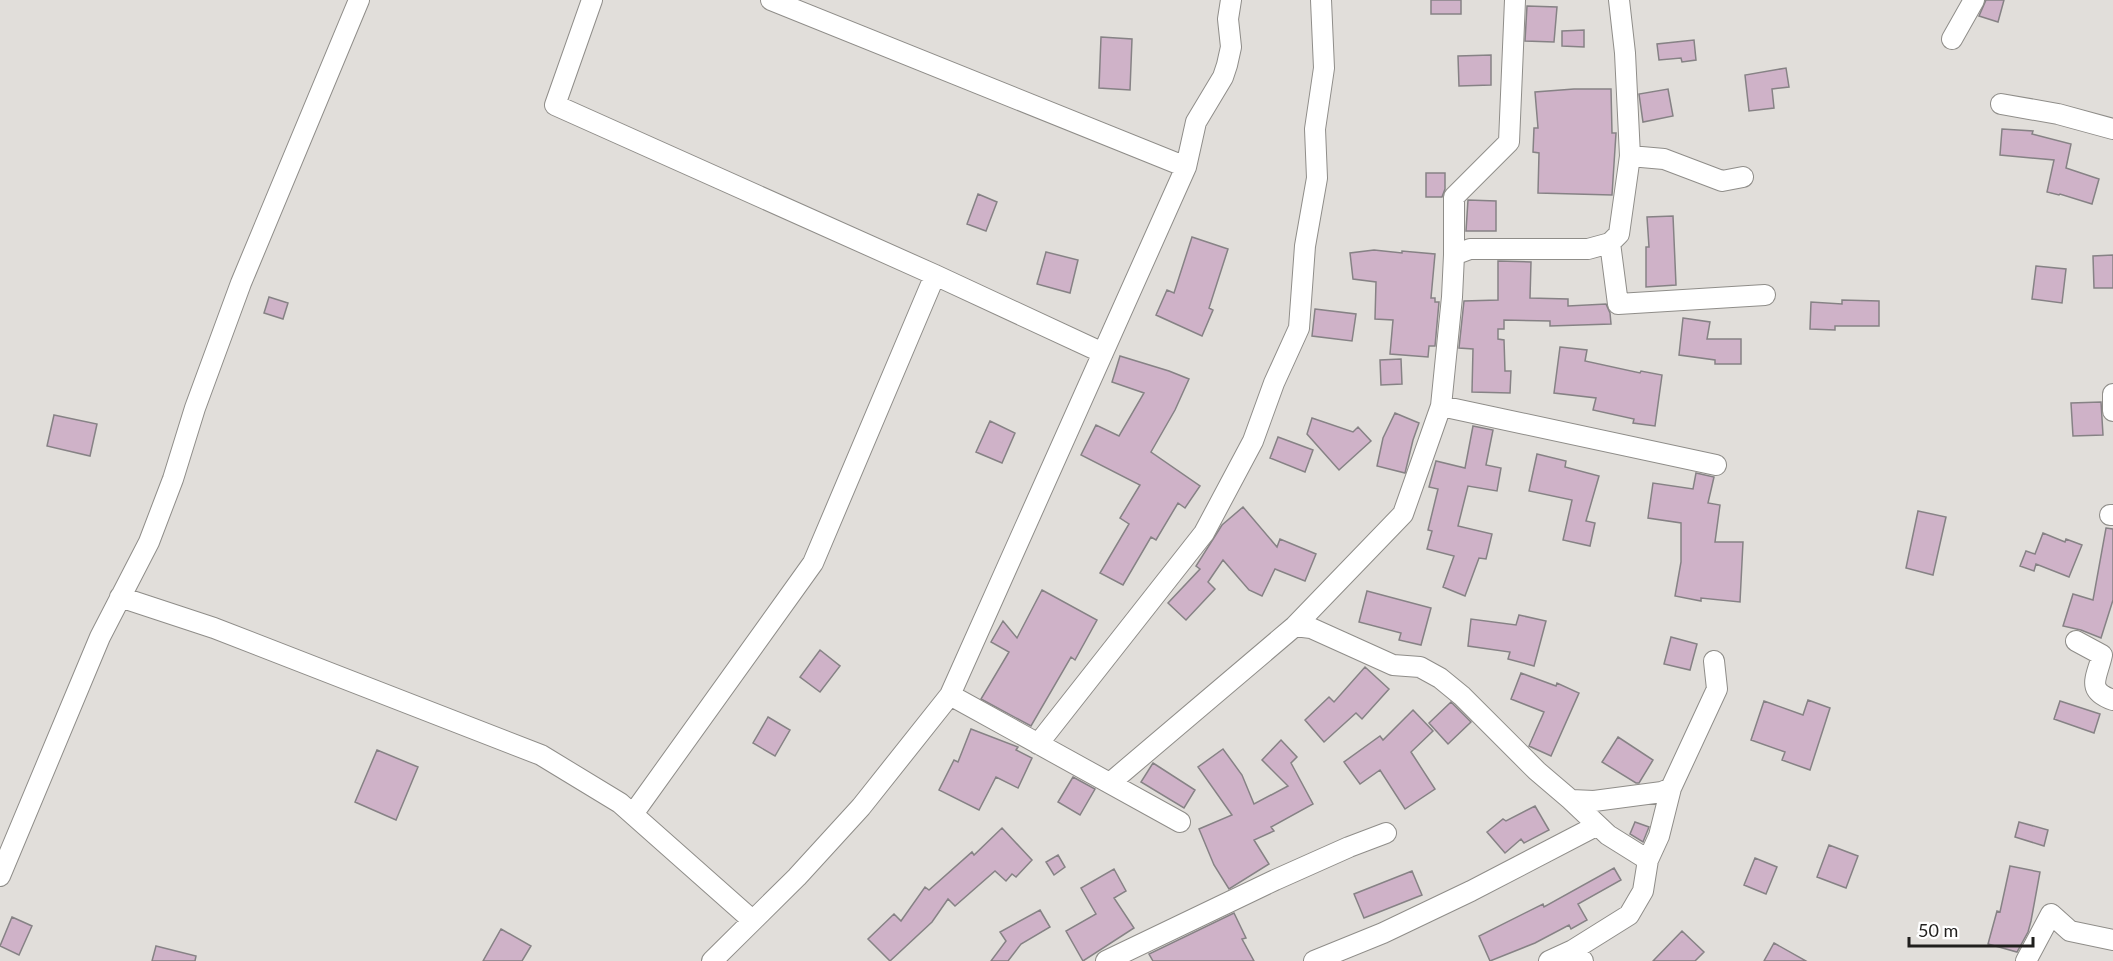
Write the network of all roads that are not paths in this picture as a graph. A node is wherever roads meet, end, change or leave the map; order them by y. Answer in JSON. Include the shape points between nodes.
{"nodes":[{"id":1,"x":359,"y":0,"type":"edge"},
{"id":2,"x":592,"y":0,"type":"edge"},
{"id":3,"x":771,"y":0,"type":"edge"},
{"id":4,"x":1231,"y":0,"type":"edge"},
{"id":5,"x":1322,"y":0,"type":"edge"},
{"id":6,"x":1515,"y":0,"type":"edge"},
{"id":7,"x":1619,"y":0,"type":"edge"},
{"id":8,"x":1974,"y":0,"type":"edge"},
{"id":9,"x":1952,"y":39,"type":"dead end"},
{"id":10,"x":2001,"y":104,"type":"dead end"},
{"id":11,"x":2113,"y":129,"type":"edge"},
{"id":12,"x":1630,"y":156,"type":"junction"},
{"id":13,"x":1186,"y":167,"type":"junction"},
{"id":14,"x":1743,"y":177,"type":"dead end"},
{"id":15,"x":1610,"y":243,"type":"junction"},
{"id":16,"x":1454,"y":255,"type":"junction"},
{"id":17,"x":935,"y":275,"type":"junction"},
{"id":18,"x":1765,"y":295,"type":"dead end"},
{"id":19,"x":1103,"y":353,"type":"junction"},
{"id":20,"x":2113,"y":394,"type":"edge"},
{"id":21,"x":1441,"y":406,"type":"junction"},
{"id":22,"x":2113,"y":411,"type":"edge"},
{"id":23,"x":1716,"y":465,"type":"dead end"},
{"id":24,"x":120,"y":597,"type":"junction"},
{"id":25,"x":1295,"y":626,"type":"junction"},
{"id":26,"x":2076,"y":641,"type":"dead end"},
{"id":27,"x":1714,"y":661,"type":"dead end"},
{"id":28,"x":950,"y":694,"type":"junction"},
{"id":29,"x":2113,"y":700,"type":"edge"},
{"id":30,"x":1038,"y":744,"type":"junction"},
{"id":31,"x":1110,"y":783,"type":"junction"},
{"id":32,"x":1671,"y":788,"type":"junction"},
{"id":33,"x":1571,"y":800,"type":"junction"},
{"id":34,"x":633,"y":814,"type":"junction"},
{"id":35,"x":1180,"y":822,"type":"dead end"},
{"id":36,"x":1596,"y":826,"type":"junction"},
{"id":37,"x":1386,"y":833,"type":"dead end"},
{"id":38,"x":1648,"y":860,"type":"junction"},
{"id":39,"x":0,"y":876,"type":"edge"},
{"id":40,"x":752,"y":920,"type":"junction"},
{"id":41,"x":2113,"y":940,"type":"edge"},
{"id":42,"x":1578,"y":955,"type":"edge"},
{"id":43,"x":712,"y":961,"type":"edge"},
{"id":44,"x":1106,"y":961,"type":"edge"},
{"id":45,"x":1314,"y":961,"type":"edge"},
{"id":46,"x":1549,"y":961,"type":"edge"},
{"id":47,"x":2026,"y":961,"type":"edge"}],
"edges":[{"from":1,"to":24,"type":"street","via":[[241,282],[149,542]]},
{"from":2,"to":17,"type":"street","via":[[555,105]]},
{"from":3,"to":13,"type":"street"},
{"from":4,"to":13,"type":"street","via":[[1227,65],[1196,122]]},
{"from":5,"to":30,"type":"street","via":[[1324,68],[1315,129],[1317,178],[1305,246],[1299,327],[1253,441],[1204,533]]},
{"from":6,"to":16,"type":"street","via":[[1509,142],[1454,197]]},
{"from":7,"to":12,"type":"street"},
{"from":8,"to":9,"type":"street"},
{"from":10,"to":11,"type":"street"},
{"from":12,"to":14,"type":"street","via":[[1664,159],[1722,181]]},
{"from":12,"to":15,"type":"street","via":[[1618,234]]},
{"from":13,"to":19,"type":"street"},
{"from":15,"to":16,"type":"street","via":[[1588,249],[1470,249]]},
{"from":15,"to":18,"type":"street","via":[[1618,304]]},
{"from":16,"to":21,"type":"street"},
{"from":17,"to":19,"type":"street"},
{"from":17,"to":34,"type":"street","via":[[813,563]]},
{"from":19,"to":28,"type":"street"},
{"from":20,"to":22,"type":"street"},
{"from":21,"to":23,"type":"street"},
{"from":21,"to":25,"type":"street","via":[[1403,514]]},
{"from":24,"to":34,"type":"street","via":[[214,628],[541,755]]},
{"from":24,"to":39,"type":"street"},
{"from":25,"to":31,"type":"street"},
{"from":25,"to":33,"type":"street","via":[[1311,628],[1393,665],[1420,667],[1440,678]]},
{"from":26,"to":29,"type":"street","via":[[2102,655],[2094,682],[2096,691]]},
{"from":27,"to":32,"type":"street","via":[[1717,689]]},
{"from":28,"to":30,"type":"street"},
{"from":28,"to":40,"type":"street","via":[[861,807]]},
{"from":30,"to":31,"type":"street"},
{"from":31,"to":35,"type":"street"},
{"from":32,"to":33,"type":"street","via":[[1594,801]]},
{"from":32,"to":38,"type":"street","via":[[1659,836]]},
{"from":33,"to":36,"type":"street"},
{"from":34,"to":40,"type":"street"},
{"from":36,"to":38,"type":"street"},
{"from":36,"to":45,"type":"street","via":[[1471,891]]},
{"from":37,"to":44,"type":"street","via":[[1275,880]]},
{"from":38,"to":42,"type":"street","via":[[1643,891],[1629,915]]},
{"from":40,"to":43,"type":"street"},
{"from":41,"to":47,"type":"street","via":[[2070,930],[2051,914]]},
{"from":42,"to":46,"type":"street"}]}
